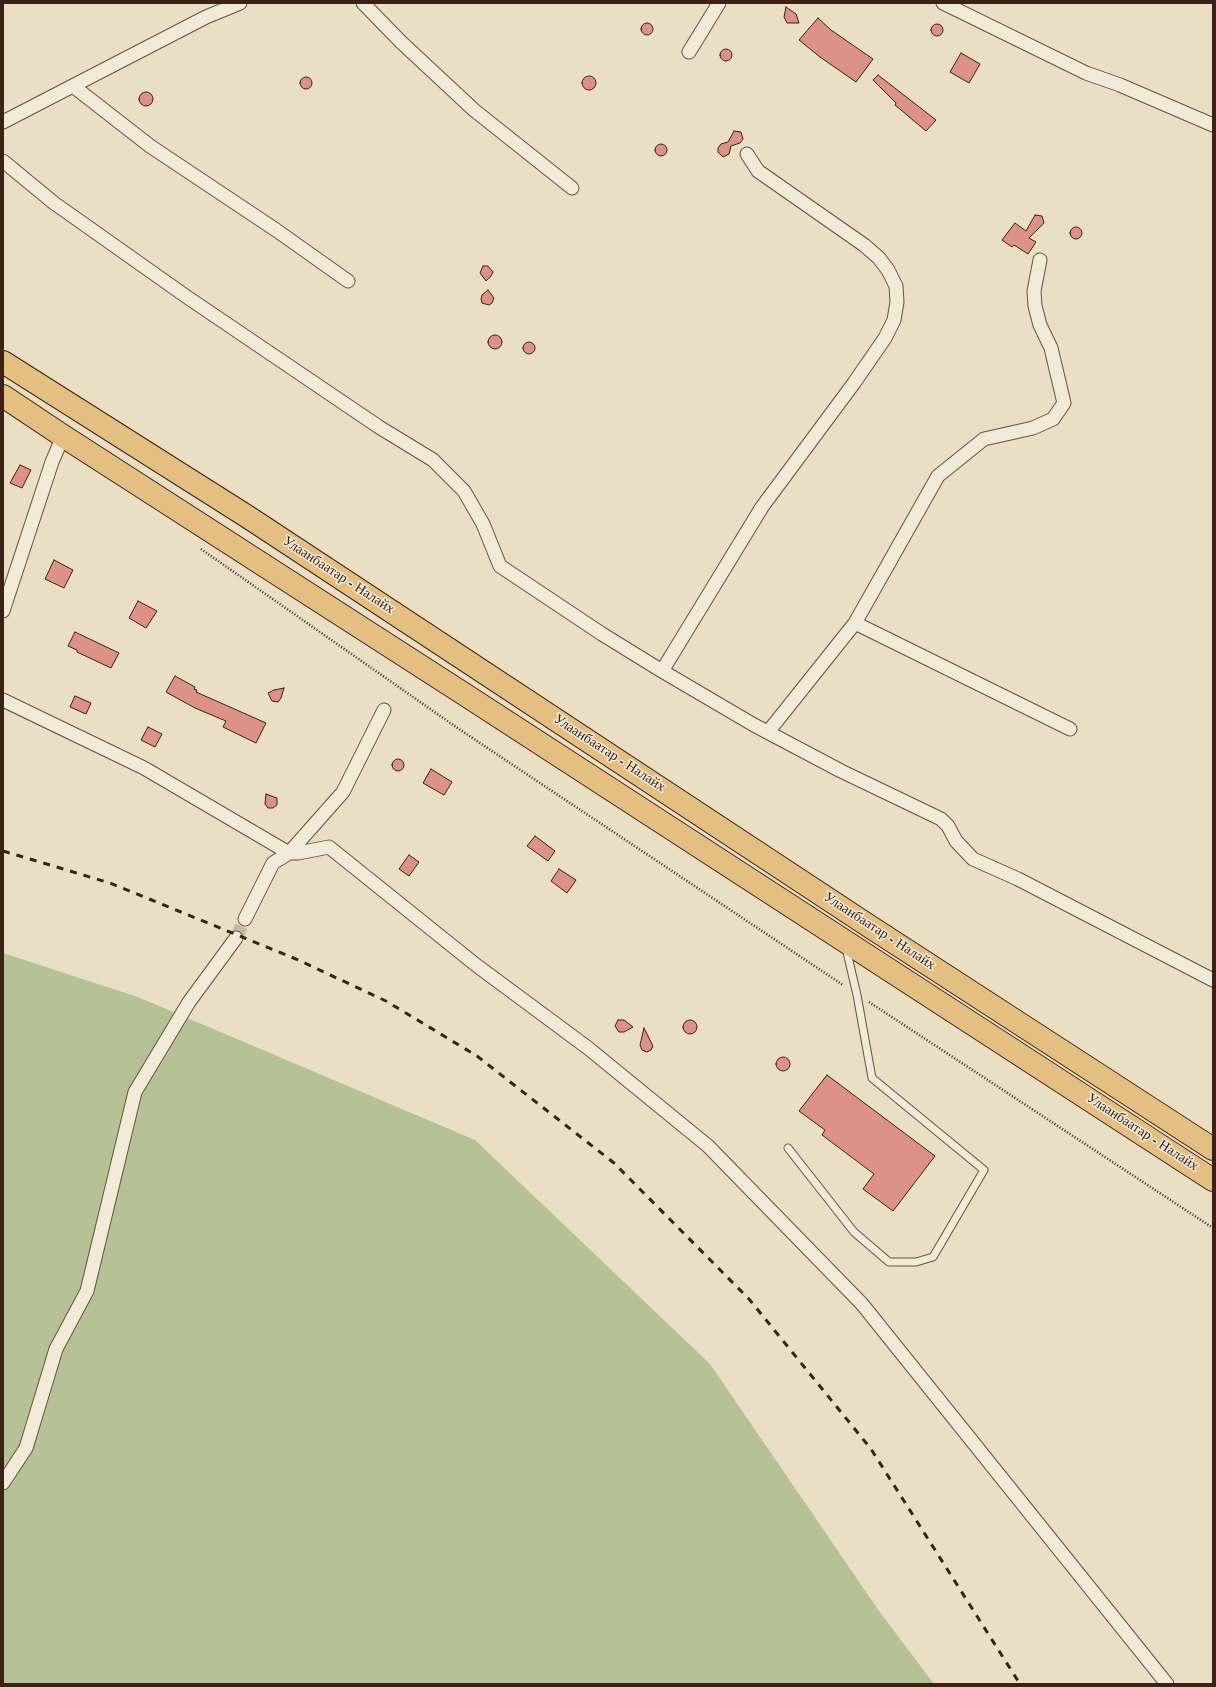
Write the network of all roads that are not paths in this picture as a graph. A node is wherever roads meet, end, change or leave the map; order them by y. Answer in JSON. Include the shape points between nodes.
{"nodes":[{"id":1,"x":216,"y":3,"type":"edge"},
{"id":2,"x":240,"y":3,"type":"edge"},
{"id":3,"x":363,"y":3,"type":"edge"},
{"id":4,"x":719,"y":3,"type":"edge"},
{"id":5,"x":943,"y":3,"type":"edge"},
{"id":6,"x":206,"y":17,"type":"junction"},
{"id":7,"x":689,"y":52,"type":"dead end"},
{"id":8,"x":73,"y":86,"type":"junction"},
{"id":9,"x":3,"y":122,"type":"edge"},
{"id":10,"x":1213,"y":125,"type":"edge"},
{"id":11,"x":746,"y":154,"type":"dead end"},
{"id":12,"x":3,"y":161,"type":"edge"},
{"id":13,"x":572,"y":188,"type":"dead end"},
{"id":14,"x":1040,"y":260,"type":"dead end"},
{"id":15,"x":348,"y":281,"type":"dead end"},
{"id":16,"x":3,"y":362,"type":"edge"},
{"id":17,"x":3,"y":396,"type":"edge"},
{"id":18,"x":63,"y":436,"type":"junction"},
{"id":19,"x":3,"y":611,"type":"edge"},
{"id":20,"x":855,"y":623,"type":"junction"},
{"id":21,"x":662,"y":671,"type":"junction"},
{"id":22,"x":3,"y":700,"type":"edge"},
{"id":23,"x":384,"y":710,"type":"dead end"},
{"id":24,"x":1070,"y":729,"type":"dead end"},
{"id":25,"x":768,"y":732,"type":"junction"},
{"id":26,"x":289,"y":852,"type":"junction"},
{"id":27,"x":245,"y":919,"type":"tunnel mouth"},
{"id":28,"x":236,"y":938,"type":"tunnel mouth"},
{"id":29,"x":844,"y":940,"type":"junction"},
{"id":30,"x":1213,"y":980,"type":"edge"},
{"id":31,"x":788,"y":1148,"type":"dead end"},
{"id":32,"x":1213,"y":1149,"type":"edge"},
{"id":33,"x":1213,"y":1180,"type":"edge"},
{"id":34,"x":3,"y":1483,"type":"edge"},
{"id":35,"x":1167,"y":1684,"type":"edge"}],
"edges":[{"from":1,"to":6,"type":"street"},
{"from":2,"to":6,"type":"street"},
{"from":3,"to":13,"type":"street","via":[[474,110]]},
{"from":4,"to":7,"type":"street"},
{"from":5,"to":10,"type":"street","via":[[1086,73]]},
{"from":6,"to":8,"type":"street"},
{"from":8,"to":9,"type":"street"},
{"from":8,"to":15,"type":"street","via":[[150,146]]},
{"from":11,"to":21,"type":"street","via":[[758,171],[879,258],[896,286],[897,302],[894,320],[885,338],[762,507]]},
{"from":12,"to":21,"type":"street","via":[[54,203],[175,288],[379,427],[434,460],[464,491],[483,524],[500,566]]},
{"from":14,"to":20,"type":"street","via":[[1034,291],[1035,306],[1040,325],[1051,348],[1064,404],[1053,419],[1033,428],[984,438],[938,476]]},
{"from":16,"to":32,"type":"highway","name":"Улаанбаатар - Налайх","via":[[248,517],[849,913]]},
{"from":17,"to":18,"type":"highway","name":"Улаанбаатар - Налайх"},
{"from":18,"to":19,"type":"street"},
{"from":18,"to":29,"type":"highway","name":"Улаанбаатар - Налайх"},
{"from":20,"to":24,"type":"street"},
{"from":20,"to":25,"type":"street"},
{"from":21,"to":25,"type":"street"},
{"from":22,"to":26,"type":"street","via":[[144,768]]},
{"from":23,"to":26,"type":"street","via":[[343,792]]},
{"from":25,"to":30,"type":"street","via":[[841,771],[941,819],[956,841],[973,859],[1018,879]]},
{"from":26,"to":27,"type":"street","via":[[273,864]]},
{"from":26,"to":35,"type":"street","via":[[298,853],[329,847],[476,965],[588,1048],[708,1146],[862,1304]]},
{"from":28,"to":34,"type":"street","via":[[189,1002],[135,1092],[87,1291],[56,1349],[26,1448]]},
{"from":29,"to":31,"type":"lane","via":[[857,994],[872,1078],[984,1170],[933,1257],[916,1262],[889,1262],[854,1232]]},
{"from":29,"to":33,"type":"highway","name":"Улаанбаатар - Налайх"}]}
